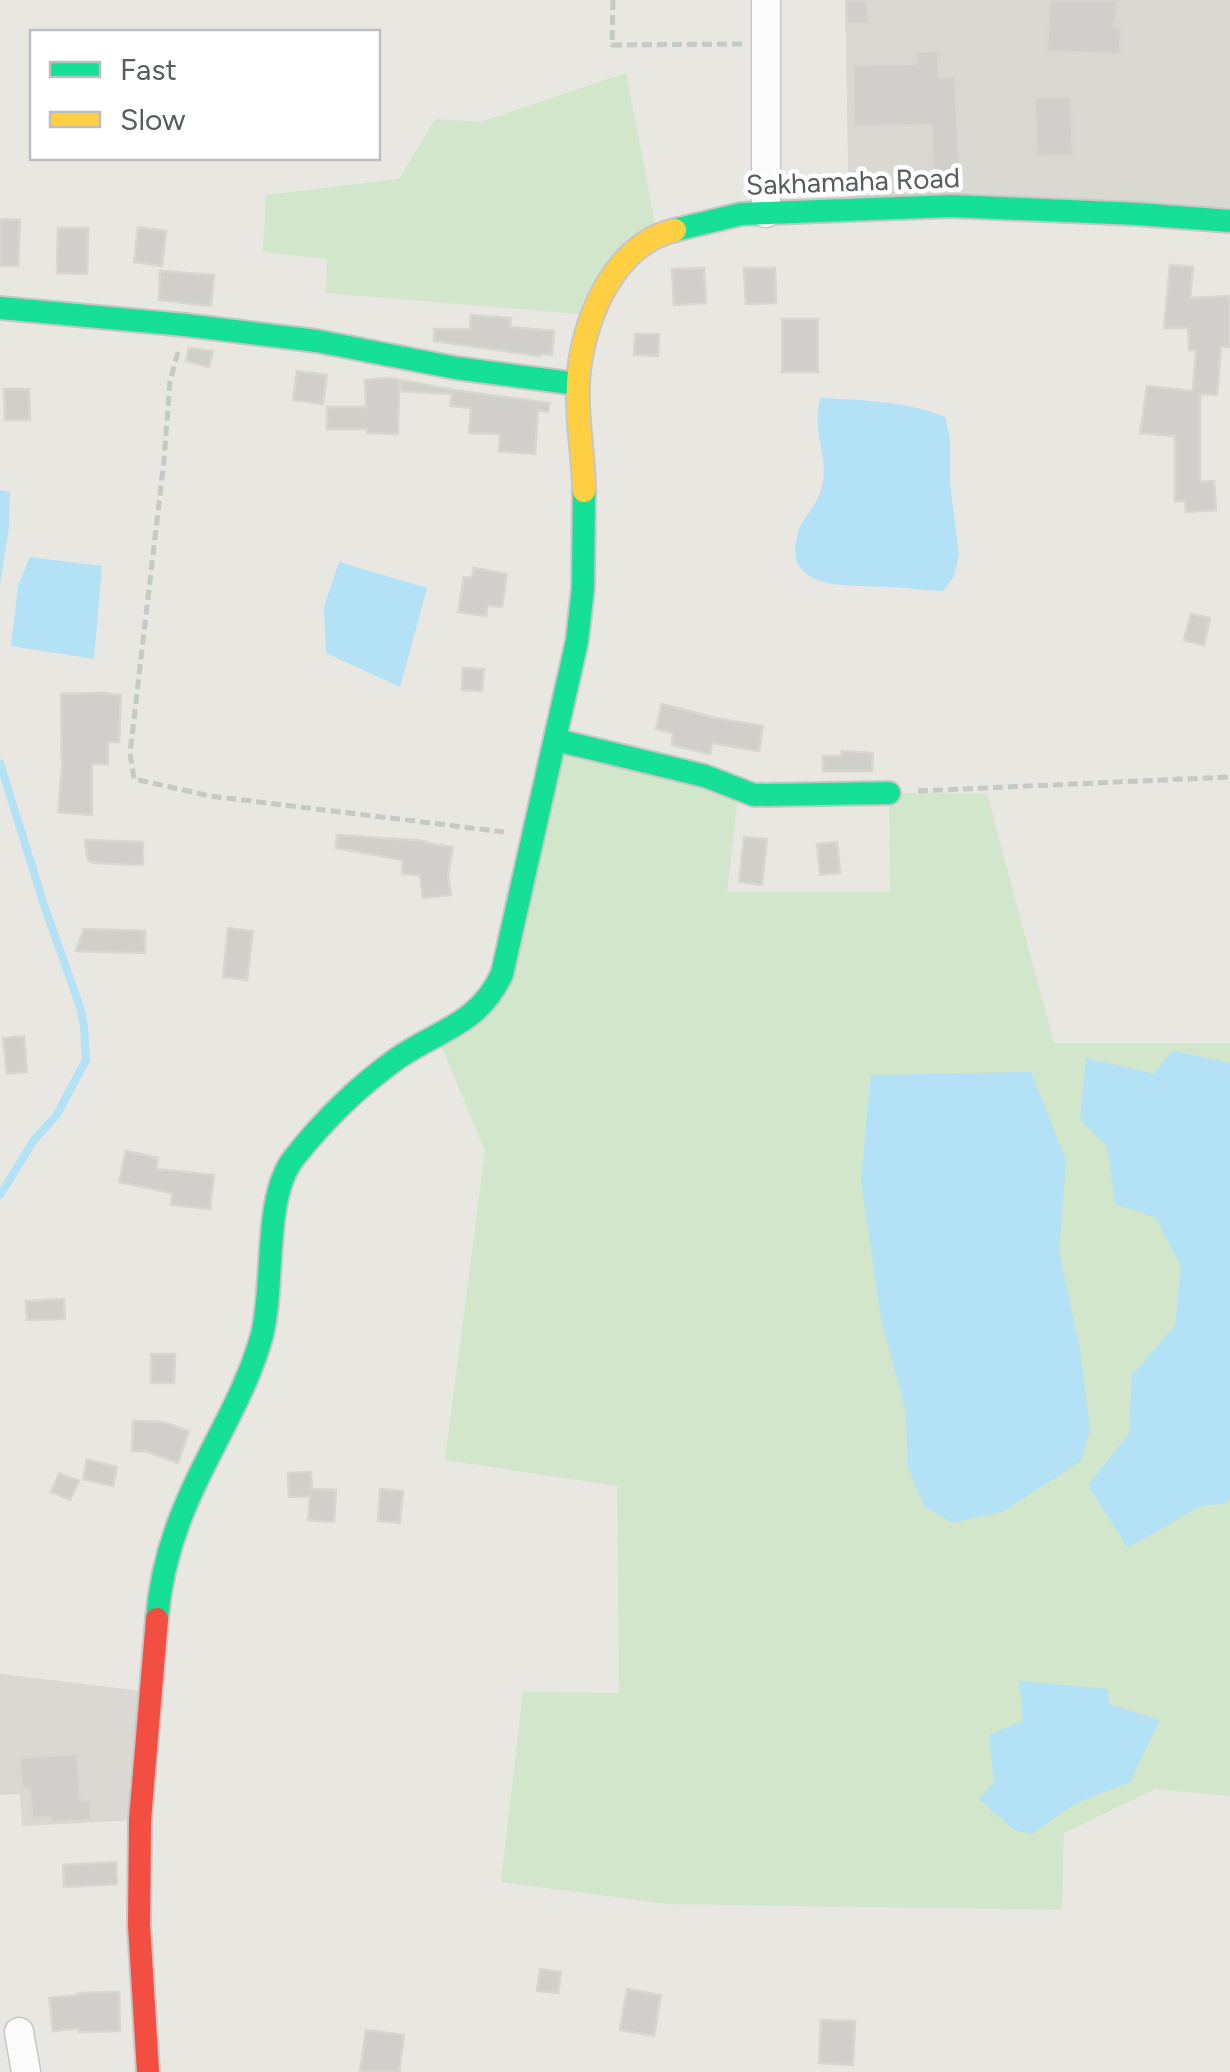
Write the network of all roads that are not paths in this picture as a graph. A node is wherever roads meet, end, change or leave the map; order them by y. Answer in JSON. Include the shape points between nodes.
{"nodes":[{"id":1,"x":766,"y":0,"type":"edge"},
{"id":2,"x":766,"y":213,"type":"junction"},
{"id":3,"x":1230,"y":221,"type":"edge"},
{"id":4,"x":0,"y":308,"type":"edge"},
{"id":5,"x":578,"y":384,"type":"junction"},
{"id":6,"x":556,"y":740,"type":"junction"},
{"id":7,"x":889,"y":793,"type":"road end"},
{"id":8,"x":19,"y":2032,"type":"dead end"},
{"id":9,"x":26,"y":2072,"type":"edge"},
{"id":10,"x":148,"y":2072,"type":"edge"}],
"edges":[{"from":1,"to":2,"type":"street"},
{"from":2,"to":3,"type":"street","name":"Sakhamaha Road","via":[[952,206]]},
{"from":2,"to":5,"type":"street","name":"Sakhamaha Road","via":[[658,234],[628,258],[592,316]]},
{"from":4,"to":5,"type":"street","via":[[317,341]]},
{"from":5,"to":6,"type":"street","name":"Sakhamaha Road","via":[[583,588]]},
{"from":6,"to":7,"type":"street","via":[[705,776],[754,795]]},
{"from":6,"to":10,"type":"street","name":"Sakhamaha Road","via":[[502,974],[492,992],[468,1018],[398,1058],[341,1106],[292,1160],[274,1202],[261,1339],[187,1501],[159,1592],[140,1820]]},
{"from":8,"to":9,"type":"street"}]}
